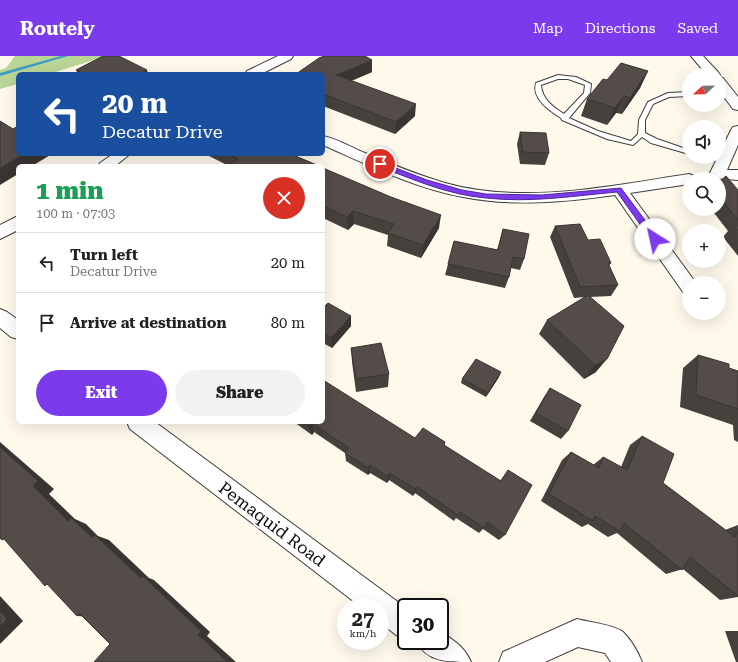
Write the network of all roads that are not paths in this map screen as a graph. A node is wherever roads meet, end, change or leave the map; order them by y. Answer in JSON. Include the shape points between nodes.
{"nodes":[{"id":1,"x":288,"y":56,"type":"edge"},
{"id":2,"x":697,"y":56,"type":"edge"},
{"id":3,"x":708,"y":68,"type":"edge"},
{"id":4,"x":255,"y":72,"type":"edge"},
{"id":5,"x":682,"y":95,"type":"edge"},
{"id":6,"x":564,"y":119,"type":"junction"},
{"id":7,"x":738,"y":130,"type":"edge"},
{"id":8,"x":640,"y":134,"type":"junction"},
{"id":9,"x":325,"y":141,"type":"edge"},
{"id":10,"x":726,"y":147,"type":"edge"},
{"id":11,"x":682,"y":150,"type":"edge"},
{"id":12,"x":120,"y":156,"type":"edge"},
{"id":13,"x":108,"y":164,"type":"edge"},
{"id":14,"x":726,"y":175,"type":"edge"},
{"id":15,"x":738,"y":175,"type":"edge"},
{"id":16,"x":682,"y":180,"type":"edge"},
{"id":17,"x":619,"y":189,"type":"junction"},
{"id":18,"x":16,"y":223,"type":"edge"},
{"id":19,"x":0,"y":233,"type":"edge"},
{"id":20,"x":682,"y":277,"type":"edge"},
{"id":21,"x":0,"y":317,"type":"edge"},
{"id":22,"x":16,"y":329,"type":"edge"},
{"id":23,"x":141,"y":424,"type":"edge"},
{"id":24,"x":397,"y":618,"type":"edge"},
{"id":25,"x":443,"y":650,"type":"edge"},
{"id":26,"x":457,"y":662,"type":"edge"},
{"id":27,"x":513,"y":662,"type":"edge"},
{"id":28,"x":628,"y":662,"type":"edge"}],
"edges":[{"from":1,"to":4,"type":"street"},
{"from":2,"to":3,"type":"street"},
{"from":5,"to":8,"type":"lane","via":[[668,96],[650,103],[642,120]]},
{"from":6,"to":6,"type":"lane","via":[[588,93],[588,84],[561,75],[538,84],[539,93]]},
{"from":6,"to":8,"type":"lane","via":[[622,142],[633,143]]},
{"from":7,"to":10,"type":"street"},
{"from":8,"to":11,"type":"lane"},
{"from":9,"to":17,"type":"street","via":[[425,182],[462,192],[502,198],[542,197]]},
{"from":12,"to":13,"type":"street"},
{"from":14,"to":15,"type":"street"},
{"from":16,"to":17,"type":"street"},
{"from":17,"to":20,"type":"street"},
{"from":18,"to":19,"type":"street"},
{"from":21,"to":22,"type":"street"},
{"from":23,"to":24,"type":"street","name":"Pemaquid Road"},
{"from":25,"to":26,"type":"street"},
{"from":27,"to":28,"type":"street","via":[[577,633],[613,641]]}]}
